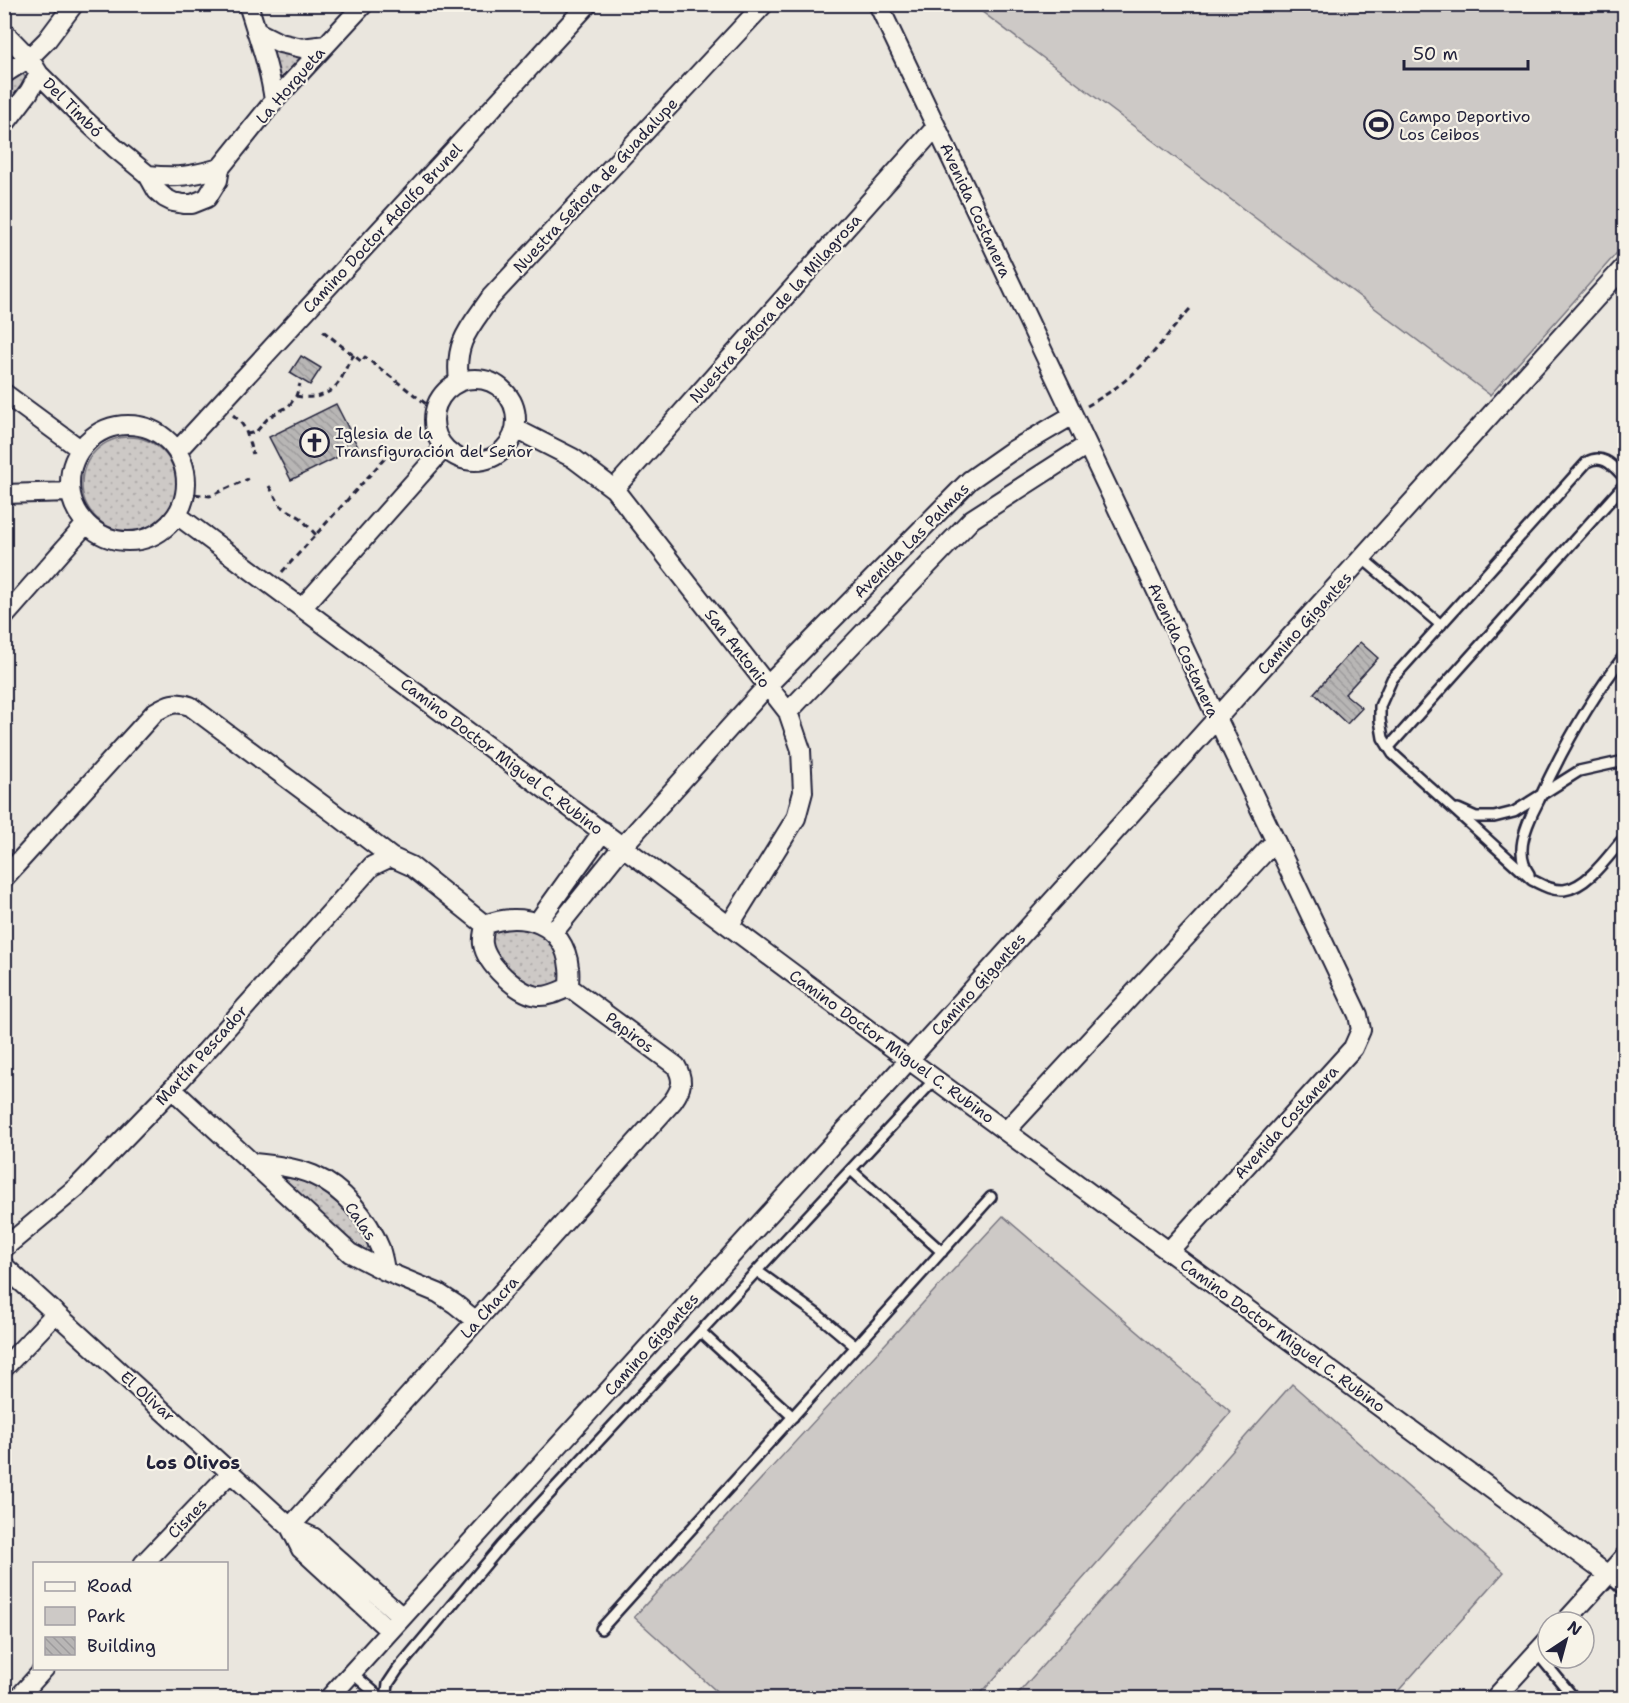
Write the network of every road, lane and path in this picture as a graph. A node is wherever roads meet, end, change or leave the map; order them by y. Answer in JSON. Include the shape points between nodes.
{"nodes":[{"id":1,"x":74,"y":4,"type":"edge"},
{"id":2,"x":248,"y":4,"type":"edge"},
{"id":3,"x":364,"y":4,"type":"edge"},
{"id":4,"x":588,"y":4,"type":"edge"},
{"id":5,"x":764,"y":4,"type":"edge"},
{"id":6,"x":878,"y":4,"type":"edge"},
{"id":7,"x":256,"y":31,"type":"junction"},
{"id":8,"x":4,"y":32,"type":"edge"},
{"id":9,"x":326,"y":45,"type":"junction"},
{"id":10,"x":34,"y":66,"type":"junction"},
{"id":11,"x":4,"y":74,"type":"edge"},
{"id":12,"x":274,"y":102,"type":"junction"},
{"id":13,"x":4,"y":125,"type":"edge"},
{"id":14,"x":936,"y":127,"type":"junction"},
{"id":15,"x":220,"y":168,"type":"junction"},
{"id":16,"x":148,"y":175,"type":"junction"},
{"id":17,"x":192,"y":204,"type":"joint"},
{"id":18,"x":1624,"y":267,"type":"edge"},
{"id":19,"x":1190,"y":309,"type":"dead end"},
{"id":20,"x":323,"y":331,"type":"dead end"},
{"id":21,"x":354,"y":355,"type":"junction"},
{"id":22,"x":459,"y":381,"type":"junction"},
{"id":23,"x":300,"y":384,"type":"dead end"},
{"id":24,"x":4,"y":393,"type":"edge"},
{"id":25,"x":296,"y":396,"type":"junction"},
{"id":26,"x":220,"y":404,"type":"junction"},
{"id":27,"x":434,"y":410,"type":"junction"},
{"id":28,"x":1073,"y":415,"type":"junction"},
{"id":29,"x":516,"y":429,"type":"junction"},
{"id":30,"x":247,"y":434,"type":"junction"},
{"id":31,"x":1087,"y":445,"type":"junction"},
{"id":32,"x":444,"y":448,"type":"junction"},
{"id":33,"x":80,"y":449,"type":"junction"},
{"id":34,"x":177,"y":451,"type":"junction"},
{"id":35,"x":253,"y":454,"type":"dead end"},
{"id":36,"x":387,"y":456,"type":"dead end"},
{"id":37,"x":1624,"y":477,"type":"edge"},
{"id":38,"x":248,"y":478,"type":"dead end"},
{"id":39,"x":1624,"y":485,"type":"edge"},
{"id":40,"x":269,"y":486,"type":"dead end"},
{"id":41,"x":614,"y":489,"type":"junction"},
{"id":42,"x":70,"y":492,"type":"junction"},
{"id":43,"x":185,"y":493,"type":"junction"},
{"id":44,"x":4,"y":494,"type":"edge"},
{"id":45,"x":177,"y":515,"type":"junction"},
{"id":46,"x":86,"y":524,"type":"junction"},
{"id":47,"x":316,"y":535,"type":"junction"},
{"id":48,"x":1362,"y":558,"type":"junction"},
{"id":49,"x":271,"y":585,"type":"junction"},
{"id":50,"x":303,"y":608,"type":"junction"},
{"id":51,"x":4,"y":616,"type":"edge"},
{"id":52,"x":1441,"y":625,"type":"junction"},
{"id":53,"x":1624,"y":656,"type":"edge"},
{"id":54,"x":767,"y":686,"type":"junction"},
{"id":55,"x":788,"y":712,"type":"junction"},
{"id":56,"x":1216,"y":719,"type":"junction"},
{"id":57,"x":1389,"y":747,"type":"junction"},
{"id":58,"x":1624,"y":761,"type":"edge"},
{"id":59,"x":1541,"y":794,"type":"junction"},
{"id":60,"x":1450,"y":806,"type":"junction"},
{"id":61,"x":603,"y":831,"type":"junction"},
{"id":62,"x":1624,"y":838,"type":"edge"},
{"id":63,"x":1275,"y":841,"type":"junction"},
{"id":64,"x":623,"y":846,"type":"junction"},
{"id":65,"x":391,"y":857,"type":"junction"},
{"id":66,"x":4,"y":878,"type":"edge"},
{"id":67,"x":1533,"y":880,"type":"junction"},
{"id":68,"x":537,"y":923,"type":"junction"},
{"id":69,"x":485,"y":926,"type":"junction"},
{"id":70,"x":729,"y":926,"type":"junction"},
{"id":71,"x":553,"y":933,"type":"junction"},
{"id":72,"x":569,"y":987,"type":"junction"},
{"id":73,"x":909,"y":1060,"type":"junction"},
{"id":74,"x":935,"y":1079,"type":"junction"},
{"id":75,"x":682,"y":1083,"type":"joint"},
{"id":76,"x":172,"y":1089,"type":"junction"},
{"id":77,"x":1006,"y":1131,"type":"junction"},
{"id":78,"x":254,"y":1163,"type":"junction"},
{"id":79,"x":851,"y":1170,"type":"junction"},
{"id":80,"x":991,"y":1197,"type":"dead end"},
{"id":81,"x":4,"y":1248,"type":"edge"},
{"id":82,"x":1169,"y":1251,"type":"junction"},
{"id":83,"x":942,"y":1252,"type":"junction"},
{"id":84,"x":4,"y":1266,"type":"edge"},
{"id":85,"x":386,"y":1271,"type":"junction"},
{"id":86,"x":757,"y":1271,"type":"junction"},
{"id":87,"x":56,"y":1313,"type":"junction"},
{"id":88,"x":476,"y":1322,"type":"junction"},
{"id":89,"x":701,"y":1332,"type":"junction"},
{"id":90,"x":856,"y":1347,"type":"junction"},
{"id":91,"x":4,"y":1368,"type":"edge"},
{"id":92,"x":793,"y":1417,"type":"junction"},
{"id":93,"x":231,"y":1472,"type":"junction"},
{"id":94,"x":290,"y":1527,"type":"junction"},
{"id":95,"x":1624,"y":1557,"type":"edge"},
{"id":96,"x":144,"y":1562,"type":"edge"},
{"id":97,"x":1608,"y":1575,"type":"junction"},
{"id":98,"x":1624,"y":1590,"type":"edge"},
{"id":99,"x":1576,"y":1610,"type":"edge"},
{"id":100,"x":402,"y":1617,"type":"junction"},
{"id":101,"x":601,"y":1629,"type":"dead end"},
{"id":102,"x":390,"y":1631,"type":"junction"},
{"id":103,"x":1536,"y":1653,"type":"edge"},
{"id":104,"x":43,"y":1670,"type":"edge"},
{"id":105,"x":1557,"y":1670,"type":"edge"},
{"id":106,"x":352,"y":1673,"type":"junction"},
{"id":107,"x":18,"y":1698,"type":"edge"},
{"id":108,"x":329,"y":1698,"type":"edge"},
{"id":109,"x":381,"y":1698,"type":"edge"},
{"id":110,"x":386,"y":1698,"type":"edge"},
{"id":111,"x":1495,"y":1698,"type":"edge"},
{"id":112,"x":1574,"y":1698,"type":"edge"}],
"edges":[{"from":1,"to":10,"type":"street","via":[[47,40]]},
{"from":2,"to":7,"type":"street"},
{"from":3,"to":9,"type":"street","name":"La Horqueta"},
{"from":4,"to":26,"type":"street","name":"Camino Doctor Adolfo Brunel"},
{"from":5,"to":22,"type":"street","name":"Nuestra Señora de Guadalupe","via":[[491,297],[463,339],[457,364]]},
{"from":6,"to":14,"type":"street","name":"Avenida Costanera"},
{"from":7,"to":9,"type":"street","via":[[302,48]]},
{"from":7,"to":12,"type":"street","via":[[272,81]]},
{"from":8,"to":10,"type":"street","name":"Del Timbó"},
{"from":9,"to":12,"type":"street","name":"La Horqueta"},
{"from":10,"to":11,"type":"street"},
{"from":10,"to":13,"type":"street","via":[[29,92]]},
{"from":10,"to":16,"type":"street","name":"Del Timbó","via":[[83,118]]},
{"from":12,"to":15,"type":"street","name":"La Horqueta"},
{"from":14,"to":28,"type":"street","name":"Avenida Costanera"},
{"from":14,"to":41,"type":"street","name":"Nuestra Señora de la Milagrosa"},
{"from":15,"to":16,"type":"street","via":[[192,176]]},
{"from":15,"to":17,"type":"street","name":"La Horqueta","via":[[207,198]]},
{"from":16,"to":17,"type":"street","name":"Del Timbó","via":[[165,198]]},
{"from":18,"to":48,"type":"street","name":"Camino Gigantes"},
{"from":19,"to":28,"type":"path","via":[[1118,387]]},
{"from":20,"to":21,"type":"path"},
{"from":21,"to":25,"type":"path","via":[[337,386],[330,391],[317,397]]},
{"from":21,"to":27,"type":"path","via":[[362,362],[365,357]]},
{"from":22,"to":27,"type":"street","via":[[443,393]]},
{"from":22,"to":29,"type":"street","via":[[479,378],[498,385],[515,409]]},
{"from":23,"to":25,"type":"path"},
{"from":24,"to":33,"type":"street"},
{"from":25,"to":30,"type":"path","via":[[256,432]]},
{"from":26,"to":30,"type":"path","via":[[242,422]]},
{"from":26,"to":34,"type":"street","name":"Camino Doctor Adolfo Brunel"},
{"from":27,"to":32,"type":"street","via":[[435,430]]},
{"from":28,"to":31,"type":"street","name":"Avenida Costanera"},
{"from":28,"to":54,"type":"street","name":"Avenida Las Palmas","via":[[970,480]]},
{"from":29,"to":32,"type":"street","via":[[507,447],[490,459],[471,461]]},
{"from":29,"to":41,"type":"street","name":"San Antonio","via":[[573,458]]},
{"from":30,"to":35,"type":"path"},
{"from":31,"to":55,"type":"street","name":"Avenida Las Palmas","via":[[972,519]]},
{"from":31,"to":56,"type":"street","name":"Avenida Costanera"},
{"from":32,"to":50,"type":"street"},
{"from":33,"to":34,"type":"street","via":[[105,429],[120,425],[152,430]]},
{"from":33,"to":42,"type":"street","via":[[73,462]]},
{"from":34,"to":43,"type":"street","via":[[186,475]]},
{"from":36,"to":47,"type":"path"},
{"from":37,"to":52,"type":"lane","via":[[1603,459],[1587,462]]},
{"from":38,"to":43,"type":"path","via":[[210,496]]},
{"from":39,"to":57,"type":"lane"},
{"from":40,"to":47,"type":"path","via":[[281,506],[301,518]]},
{"from":41,"to":54,"type":"street","name":"San Antonio"},
{"from":42,"to":44,"type":"street"},
{"from":42,"to":46,"type":"street"},
{"from":43,"to":45,"type":"street"},
{"from":45,"to":46,"type":"street","via":[[166,528],[134,542],[100,535]]},
{"from":45,"to":49,"type":"street","name":"Camino Doctor Miguel C. Rubino"},
{"from":46,"to":51,"type":"street"},
{"from":47,"to":49,"type":"path"},
{"from":48,"to":52,"type":"lane"},
{"from":48,"to":56,"type":"street","name":"Camino Gigantes"},
{"from":49,"to":50,"type":"street","name":"Camino Doctor Miguel C. Rubino"},
{"from":50,"to":61,"type":"street","name":"Camino Doctor Miguel C. Rubino"},
{"from":52,"to":57,"type":"lane","via":[[1385,692],[1380,720]]},
{"from":53,"to":59,"type":"lane","via":[[1576,729]]},
{"from":54,"to":55,"type":"street","name":"San Antonio"},
{"from":54,"to":64,"type":"street","name":"Avenida Las Palmas"},
{"from":55,"to":70,"type":"street","name":"San Antonio","via":[[801,750],[803,792],[796,818]]},
{"from":56,"to":63,"type":"street","name":"Avenida Costanera"},
{"from":56,"to":73,"type":"street","name":"Camino Gigantes"},
{"from":57,"to":60,"type":"lane"},
{"from":58,"to":59,"type":"lane","via":[[1579,771]]},
{"from":59,"to":60,"type":"lane","via":[[1514,812],[1494,818],[1476,818]]},
{"from":59,"to":67,"type":"lane","via":[[1521,852]]},
{"from":60,"to":67,"type":"lane"},
{"from":61,"to":64,"type":"street","name":"Camino Doctor Miguel C. Rubino"},
{"from":61,"to":68,"type":"street"},
{"from":62,"to":67,"type":"lane","via":[[1580,884],[1563,890]]},
{"from":63,"to":77,"type":"street"},
{"from":63,"to":82,"type":"street","name":"Avenida Costanera","via":[[1358,1015],[1361,1030],[1353,1048]]},
{"from":64,"to":70,"type":"street","name":"Camino Doctor Miguel C. Rubino"},
{"from":64,"to":71,"type":"street"},
{"from":65,"to":66,"type":"street","via":[[190,706],[178,702],[155,712]]},
{"from":65,"to":69,"type":"street","via":[[411,866]]},
{"from":65,"to":76,"type":"street","name":"Martín Pescador","via":[[372,866]]},
{"from":68,"to":69,"type":"street","via":[[510,918]]},
{"from":68,"to":71,"type":"street"},
{"from":69,"to":72,"type":"street","via":[[482,942],[489,959],[519,988],[537,996]]},
{"from":70,"to":73,"type":"street","name":"Camino Doctor Miguel C. Rubino"},
{"from":71,"to":72,"type":"street","via":[[567,956]]},
{"from":72,"to":75,"type":"street","name":"Papiros","via":[[676,1066]]},
{"from":73,"to":74,"type":"street","name":"Camino Doctor Miguel C. Rubino"},
{"from":73,"to":100,"type":"street","name":"Camino Gigantes"},
{"from":74,"to":77,"type":"street","name":"Camino Doctor Miguel C. Rubino"},
{"from":74,"to":79,"type":"lane"},
{"from":75,"to":88,"type":"street","name":"La Chacra","via":[[673,1101]]},
{"from":76,"to":78,"type":"street","name":"Calas"},
{"from":76,"to":81,"type":"street","name":"Martín Pescador","via":[[77,1187]]},
{"from":77,"to":82,"type":"street","name":"Camino Doctor Miguel C. Rubino"},
{"from":78,"to":85,"type":"street","name":"Calas","via":[[350,1253]]},
{"from":78,"to":85,"type":"street","name":"Calas","via":[[312,1174],[347,1198],[380,1248]]},
{"from":79,"to":83,"type":"lane"},
{"from":79,"to":86,"type":"lane"},
{"from":80,"to":83,"type":"lane"},
{"from":82,"to":97,"type":"street","name":"Camino Doctor Miguel C. Rubino"},
{"from":83,"to":90,"type":"lane"},
{"from":84,"to":87,"type":"street","name":"El Olivar"},
{"from":85,"to":88,"type":"street","name":"Calas","via":[[438,1293]]},
{"from":86,"to":89,"type":"lane"},
{"from":86,"to":90,"type":"lane"},
{"from":87,"to":91,"type":"street"},
{"from":87,"to":93,"type":"street","name":"El Olivar"},
{"from":88,"to":94,"type":"street","name":"La Chacra"},
{"from":89,"to":92,"type":"lane"},
{"from":89,"to":110,"type":"lane","via":[[502,1545],[398,1669],[388,1684]]},
{"from":90,"to":92,"type":"lane"},
{"from":92,"to":101,"type":"lane"},
{"from":93,"to":94,"type":"street","name":"El Olivar"},
{"from":93,"to":96,"type":"street","name":"Cisnes"},
{"from":94,"to":100,"type":"street","name":"El Olivar","via":[[313,1537]]},
{"from":94,"to":102,"type":"street","name":"El Olivar","via":[[301,1549]]},
{"from":95,"to":97,"type":"street"},
{"from":97,"to":98,"type":"lane"},
{"from":97,"to":99,"type":"street"},
{"from":100,"to":102,"type":"street","name":"Camino Gigantes"},
{"from":102,"to":106,"type":"street","name":"Camino Gigantes"},
{"from":103,"to":111,"type":"street"},
{"from":104,"to":107,"type":"street"},
{"from":105,"to":112,"type":"lane"},
{"from":106,"to":108,"type":"street","name":"Camino Gigantes"},
{"from":106,"to":109,"type":"lane"}]}
